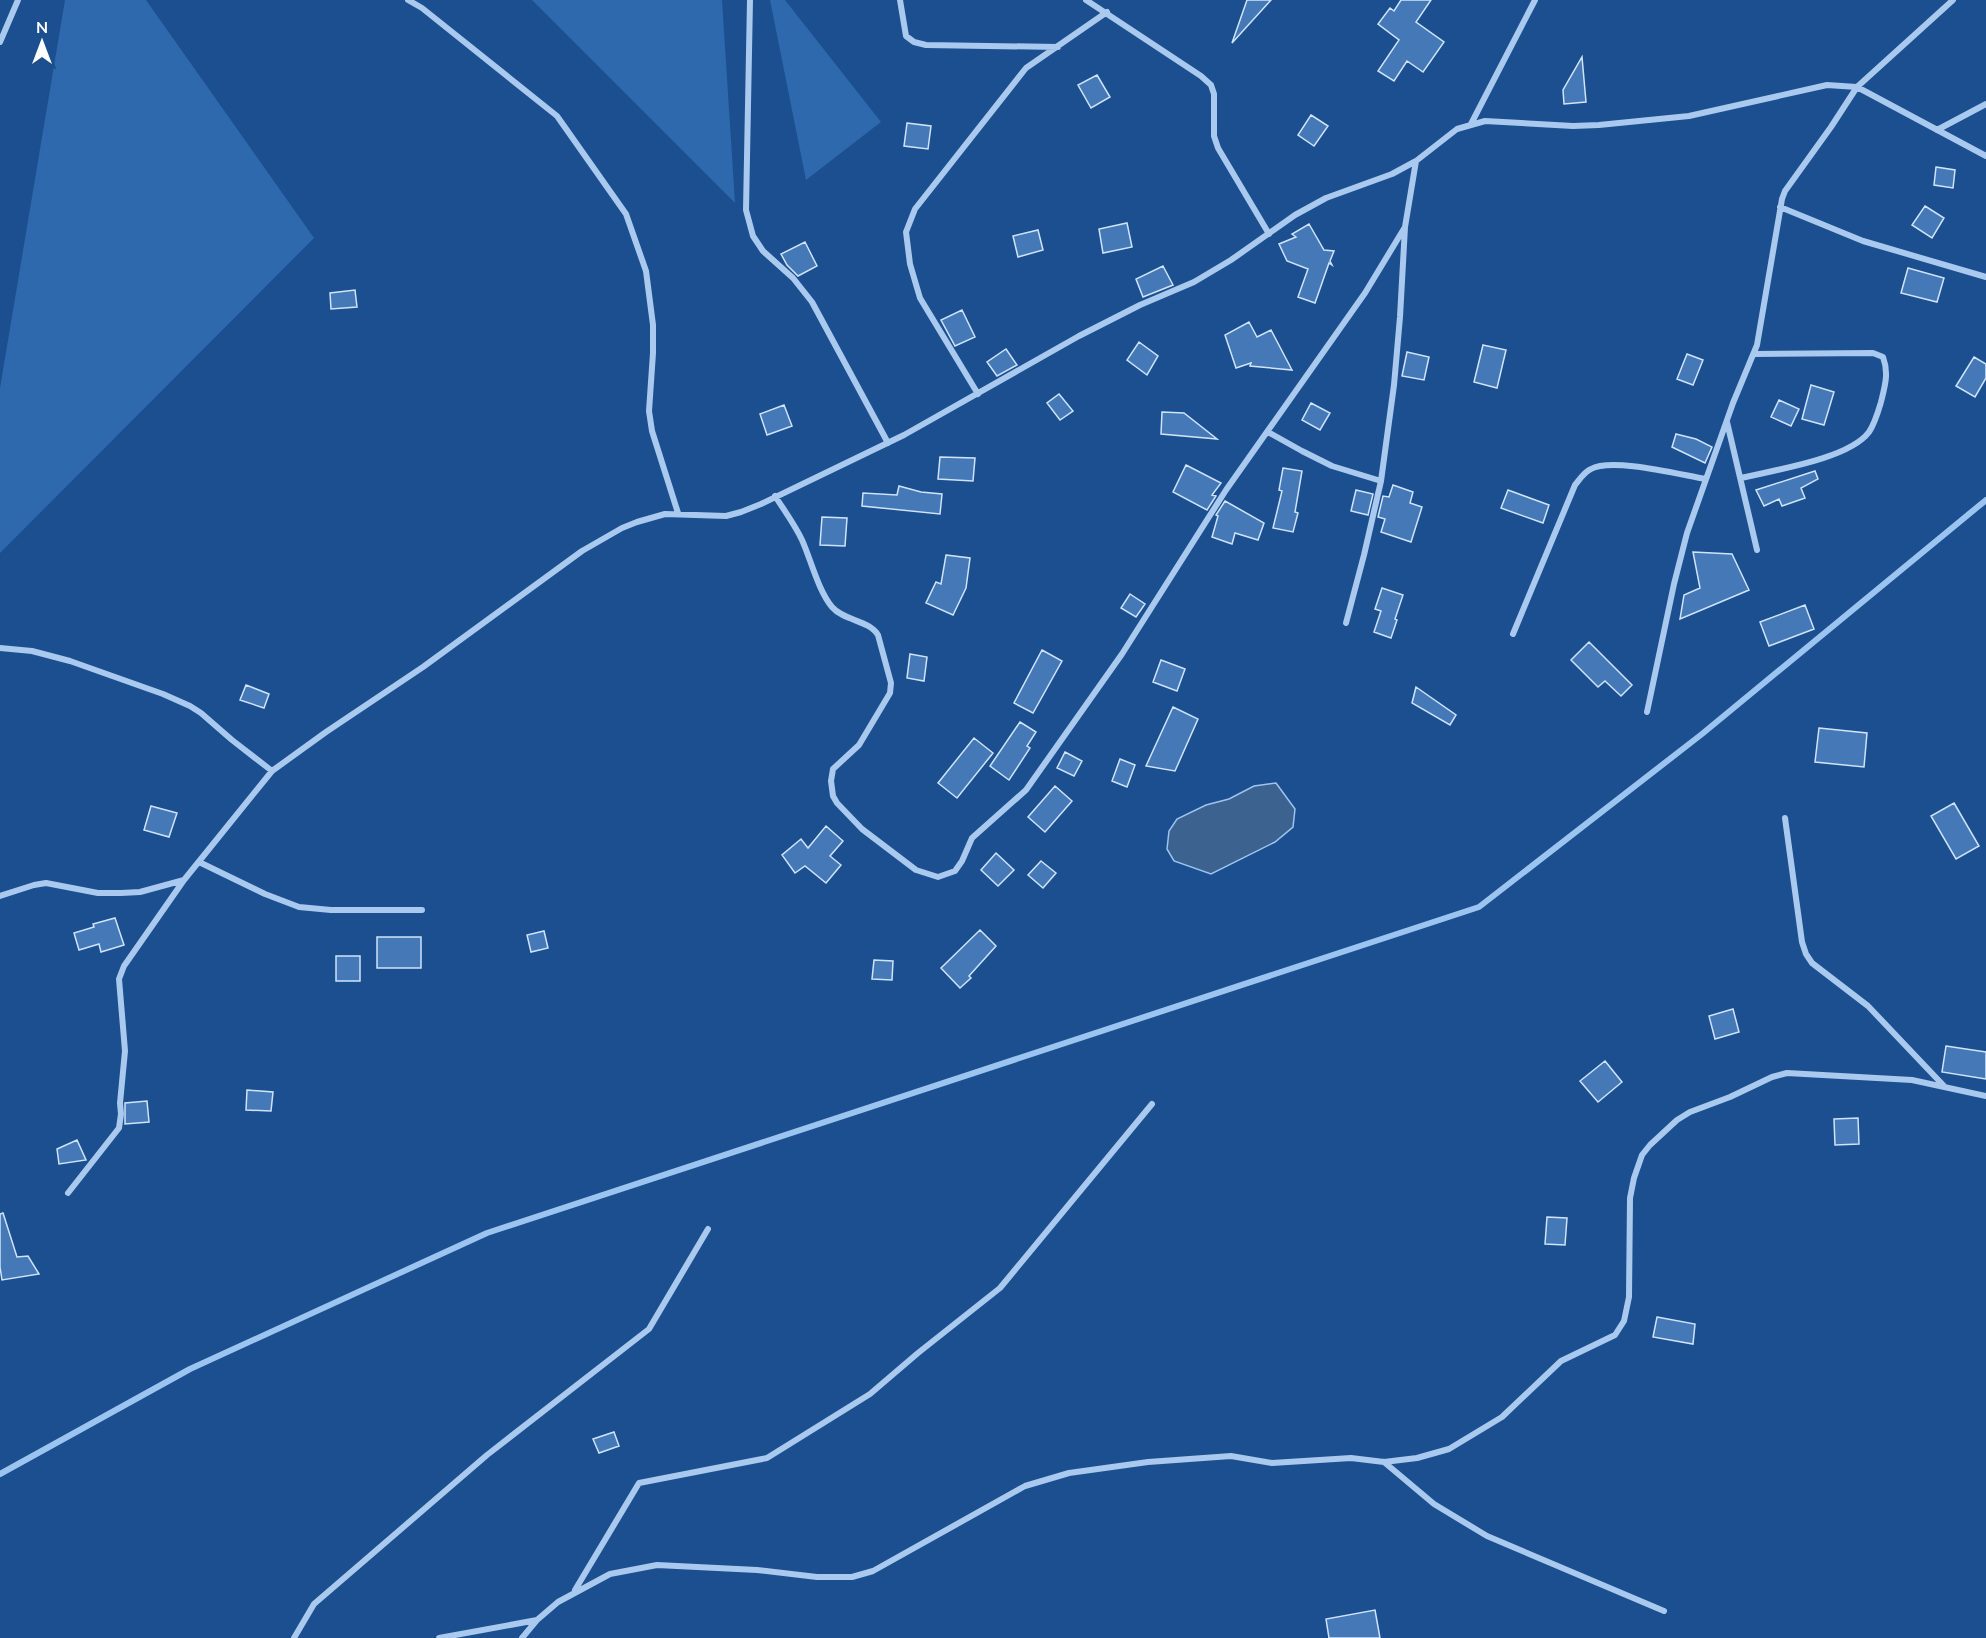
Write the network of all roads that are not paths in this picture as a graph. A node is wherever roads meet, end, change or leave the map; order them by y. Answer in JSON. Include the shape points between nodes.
{"nodes":[{"id":1,"x":18,"y":0,"type":"edge"},
{"id":2,"x":408,"y":0,"type":"edge"},
{"id":3,"x":750,"y":0,"type":"edge"},
{"id":4,"x":900,"y":0,"type":"edge"},
{"id":5,"x":1086,"y":0,"type":"edge"},
{"id":6,"x":1535,"y":0,"type":"edge"},
{"id":7,"x":1953,"y":0,"type":"edge"},
{"id":8,"x":1107,"y":12,"type":"junction"},
{"id":9,"x":0,"y":42,"type":"edge"},
{"id":10,"x":1058,"y":47,"type":"junction"},
{"id":11,"x":1857,"y":87,"type":"junction"},
{"id":12,"x":1986,"y":104,"type":"edge"},
{"id":13,"x":1471,"y":124,"type":"junction"},
{"id":14,"x":1937,"y":130,"type":"junction"},
{"id":15,"x":1986,"y":156,"type":"edge"},
{"id":16,"x":1416,"y":161,"type":"junction"},
{"id":17,"x":1780,"y":207,"type":"junction"},
{"id":18,"x":1406,"y":227,"type":"junction"},
{"id":19,"x":1269,"y":234,"type":"junction"},
{"id":20,"x":1986,"y":277,"type":"edge"},
{"id":21,"x":1754,"y":354,"type":"junction"},
{"id":22,"x":978,"y":394,"type":"junction"},
{"id":23,"x":1727,"y":420,"type":"junction"},
{"id":24,"x":1268,"y":432,"type":"junction"},
{"id":25,"x":888,"y":442,"type":"junction"},
{"id":26,"x":1741,"y":478,"type":"junction"},
{"id":27,"x":1706,"y":479,"type":"junction"},
{"id":28,"x":1381,"y":481,"type":"junction"},
{"id":29,"x":776,"y":496,"type":"junction"},
{"id":30,"x":678,"y":513,"type":"junction"},
{"id":31,"x":1758,"y":550,"type":"dead end"},
{"id":32,"x":1346,"y":623,"type":"dead end"},
{"id":33,"x":1513,"y":634,"type":"dead end"},
{"id":34,"x":0,"y":648,"type":"edge"},
{"id":35,"x":1647,"y":712,"type":"dead end"},
{"id":36,"x":272,"y":771,"type":"junction"},
{"id":37,"x":1785,"y":818,"type":"dead end"},
{"id":38,"x":199,"y":862,"type":"junction"},
{"id":39,"x":184,"y":880,"type":"junction"},
{"id":40,"x":0,"y":896,"type":"edge"},
{"id":41,"x":422,"y":910,"type":"dead end"},
{"id":42,"x":1945,"y":1087,"type":"junction"},
{"id":43,"x":1986,"y":1096,"type":"edge"},
{"id":44,"x":1152,"y":1104,"type":"dead end"},
{"id":45,"x":68,"y":1193,"type":"dead end"},
{"id":46,"x":708,"y":1228,"type":"dead end"},
{"id":47,"x":1384,"y":1462,"type":"junction"},
{"id":48,"x":573,"y":1592,"type":"junction"},
{"id":49,"x":1664,"y":1611,"type":"dead end"},
{"id":50,"x":537,"y":1620,"type":"junction"},
{"id":51,"x":294,"y":1638,"type":"edge"},
{"id":52,"x":439,"y":1638,"type":"edge"},
{"id":53,"x":522,"y":1638,"type":"edge"}],
"edges":[{"from":1,"to":9,"type":"street"},
{"from":2,"to":30,"type":"street","via":[[557,116],[626,214],[646,271],[653,325],[650,421]]},
{"from":3,"to":25,"type":"street","via":[[746,210],[753,236],[812,302]]},
{"from":4,"to":10,"type":"street","via":[[906,36],[914,42]]},
{"from":5,"to":8,"type":"street"},
{"from":6,"to":13,"type":"street"},
{"from":7,"to":11,"type":"street"},
{"from":8,"to":10,"type":"street"},
{"from":8,"to":19,"type":"street","via":[[1211,86],[1218,148]]},
{"from":10,"to":22,"type":"street","via":[[1026,68],[915,208],[906,232],[920,298]]},
{"from":11,"to":13,"type":"street","via":[[1827,86],[1707,113],[1599,125],[1485,121]]},
{"from":11,"to":14,"type":"street"},
{"from":11,"to":17,"type":"street","via":[[1785,191]]},
{"from":12,"to":14,"type":"street"},
{"from":13,"to":16,"type":"street","via":[[1457,129]]},
{"from":14,"to":15,"type":"street"},
{"from":16,"to":18,"type":"street"},
{"from":16,"to":19,"type":"street","via":[[1326,198]]},
{"from":17,"to":20,"type":"street","via":[[1863,241]]},
{"from":17,"to":21,"type":"street"},
{"from":18,"to":24,"type":"street"},
{"from":18,"to":28,"type":"street","via":[[1394,385]]},
{"from":19,"to":22,"type":"street","via":[[1194,282],[1119,315]]},
{"from":21,"to":23,"type":"street"},
{"from":21,"to":26,"type":"street","via":[[1873,353],[1883,357],[1886,383],[1870,431],[1846,451]]},
{"from":22,"to":25,"type":"street"},
{"from":23,"to":26,"type":"street"},
{"from":23,"to":27,"type":"street"},
{"from":24,"to":28,"type":"street","via":[[1332,466]]},
{"from":24,"to":29,"type":"street","via":[[1226,490],[1116,663],[1026,790],[972,838],[955,871],[938,877],[916,870],[862,829],[833,796],[833,769],[859,745],[891,693],[891,683],[875,630],[833,608],[801,538]]},
{"from":25,"to":29,"type":"street"},
{"from":26,"to":31,"type":"street"},
{"from":27,"to":33,"type":"street","via":[[1619,464],[1593,468],[1583,475],[1575,485]]},
{"from":27,"to":35,"type":"street","via":[[1679,564]]},
{"from":28,"to":32,"type":"street"},
{"from":29,"to":30,"type":"street","via":[[726,516]]},
{"from":30,"to":36,"type":"street","via":[[637,522],[582,551]]},
{"from":34,"to":36,"type":"street","via":[[70,661],[190,706]]},
{"from":36,"to":38,"type":"street"},
{"from":37,"to":42,"type":"street","via":[[1806,954],[1882,1019]]},
{"from":38,"to":39,"type":"street"},
{"from":38,"to":41,"type":"street","via":[[299,907]]},
{"from":39,"to":40,"type":"street","via":[[140,892],[98,893],[46,884]]},
{"from":39,"to":45,"type":"street","via":[[119,979],[125,1051],[119,1128]]},
{"from":42,"to":43,"type":"street"},
{"from":42,"to":47,"type":"street","via":[[1881,1077],[1787,1073],[1677,1120],[1642,1155],[1634,1178],[1630,1198],[1629,1297],[1624,1321],[1615,1335],[1561,1361],[1502,1416],[1449,1449]]},
{"from":44,"to":48,"type":"street","via":[[1000,1288],[870,1394],[767,1458],[639,1483]]},
{"from":46,"to":51,"type":"street","via":[[649,1329],[487,1455],[315,1605]]},
{"from":47,"to":48,"type":"street","via":[[1350,1458],[1272,1463],[1231,1456],[1069,1473],[1024,1486],[873,1571],[852,1577],[657,1565],[610,1574]]},
{"from":47,"to":49,"type":"street","via":[[1434,1504],[1487,1536]]},
{"from":48,"to":50,"type":"street"},
{"from":50,"to":52,"type":"street"},
{"from":50,"to":53,"type":"street"}]}
